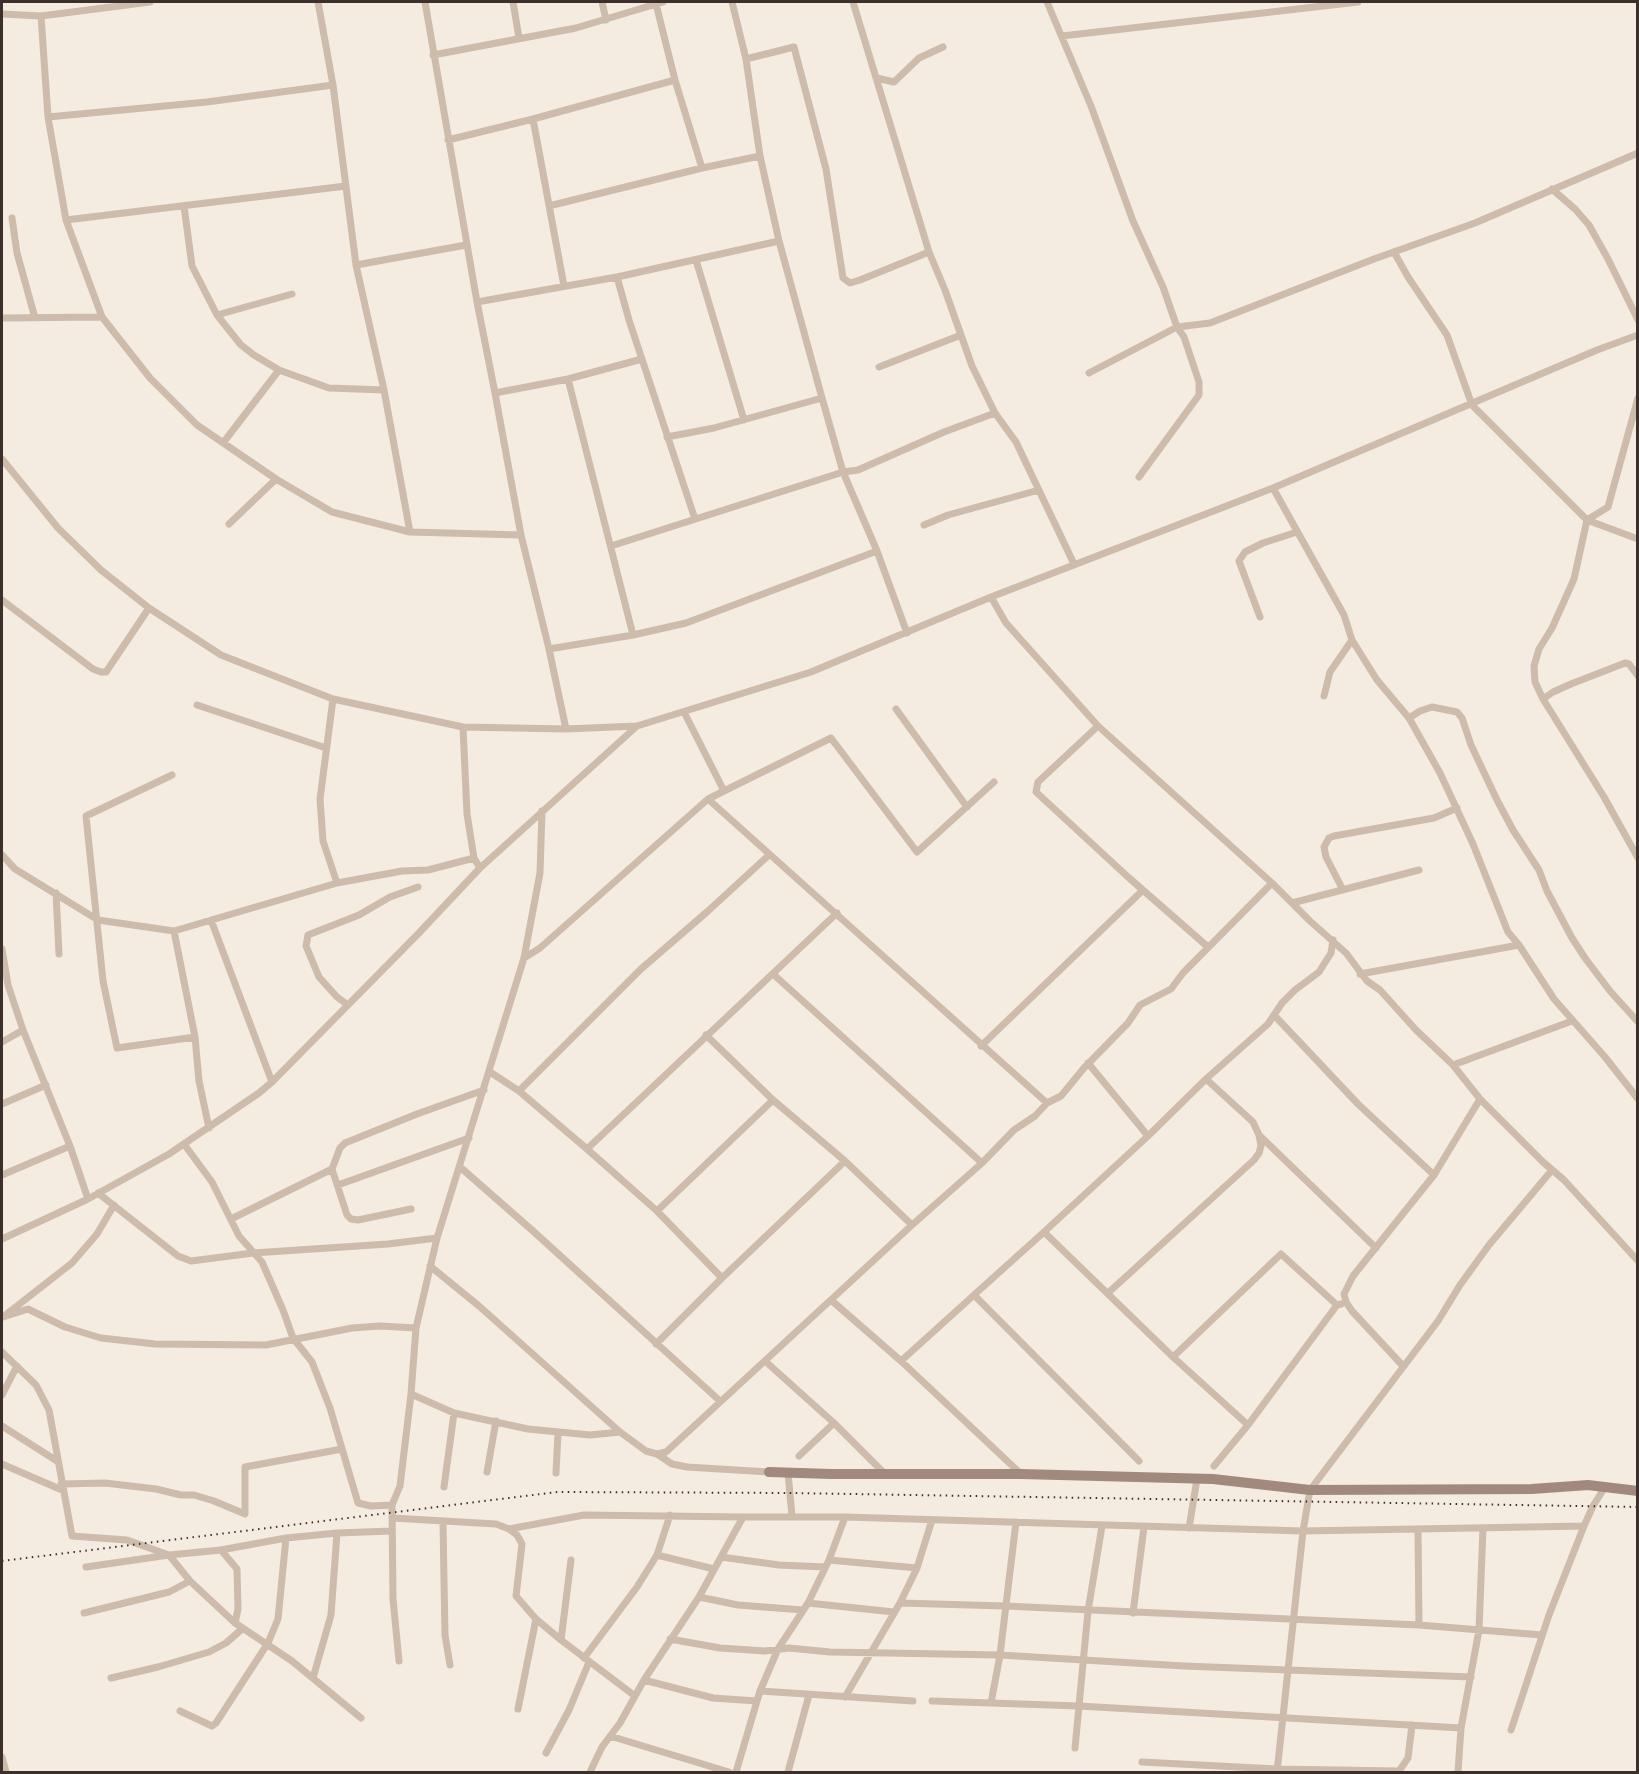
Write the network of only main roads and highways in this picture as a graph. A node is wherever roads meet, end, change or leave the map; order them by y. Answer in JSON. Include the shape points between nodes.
{"nodes":[{"id":1,"x":769,"y":1472,"type":"road end"},
{"id":2,"x":1638,"y":1491,"type":"edge"}],
"edges":[{"from":1,"to":2,"type":"main road","via":[[1197,1479],[1310,1490],[1588,1485]]}]}
